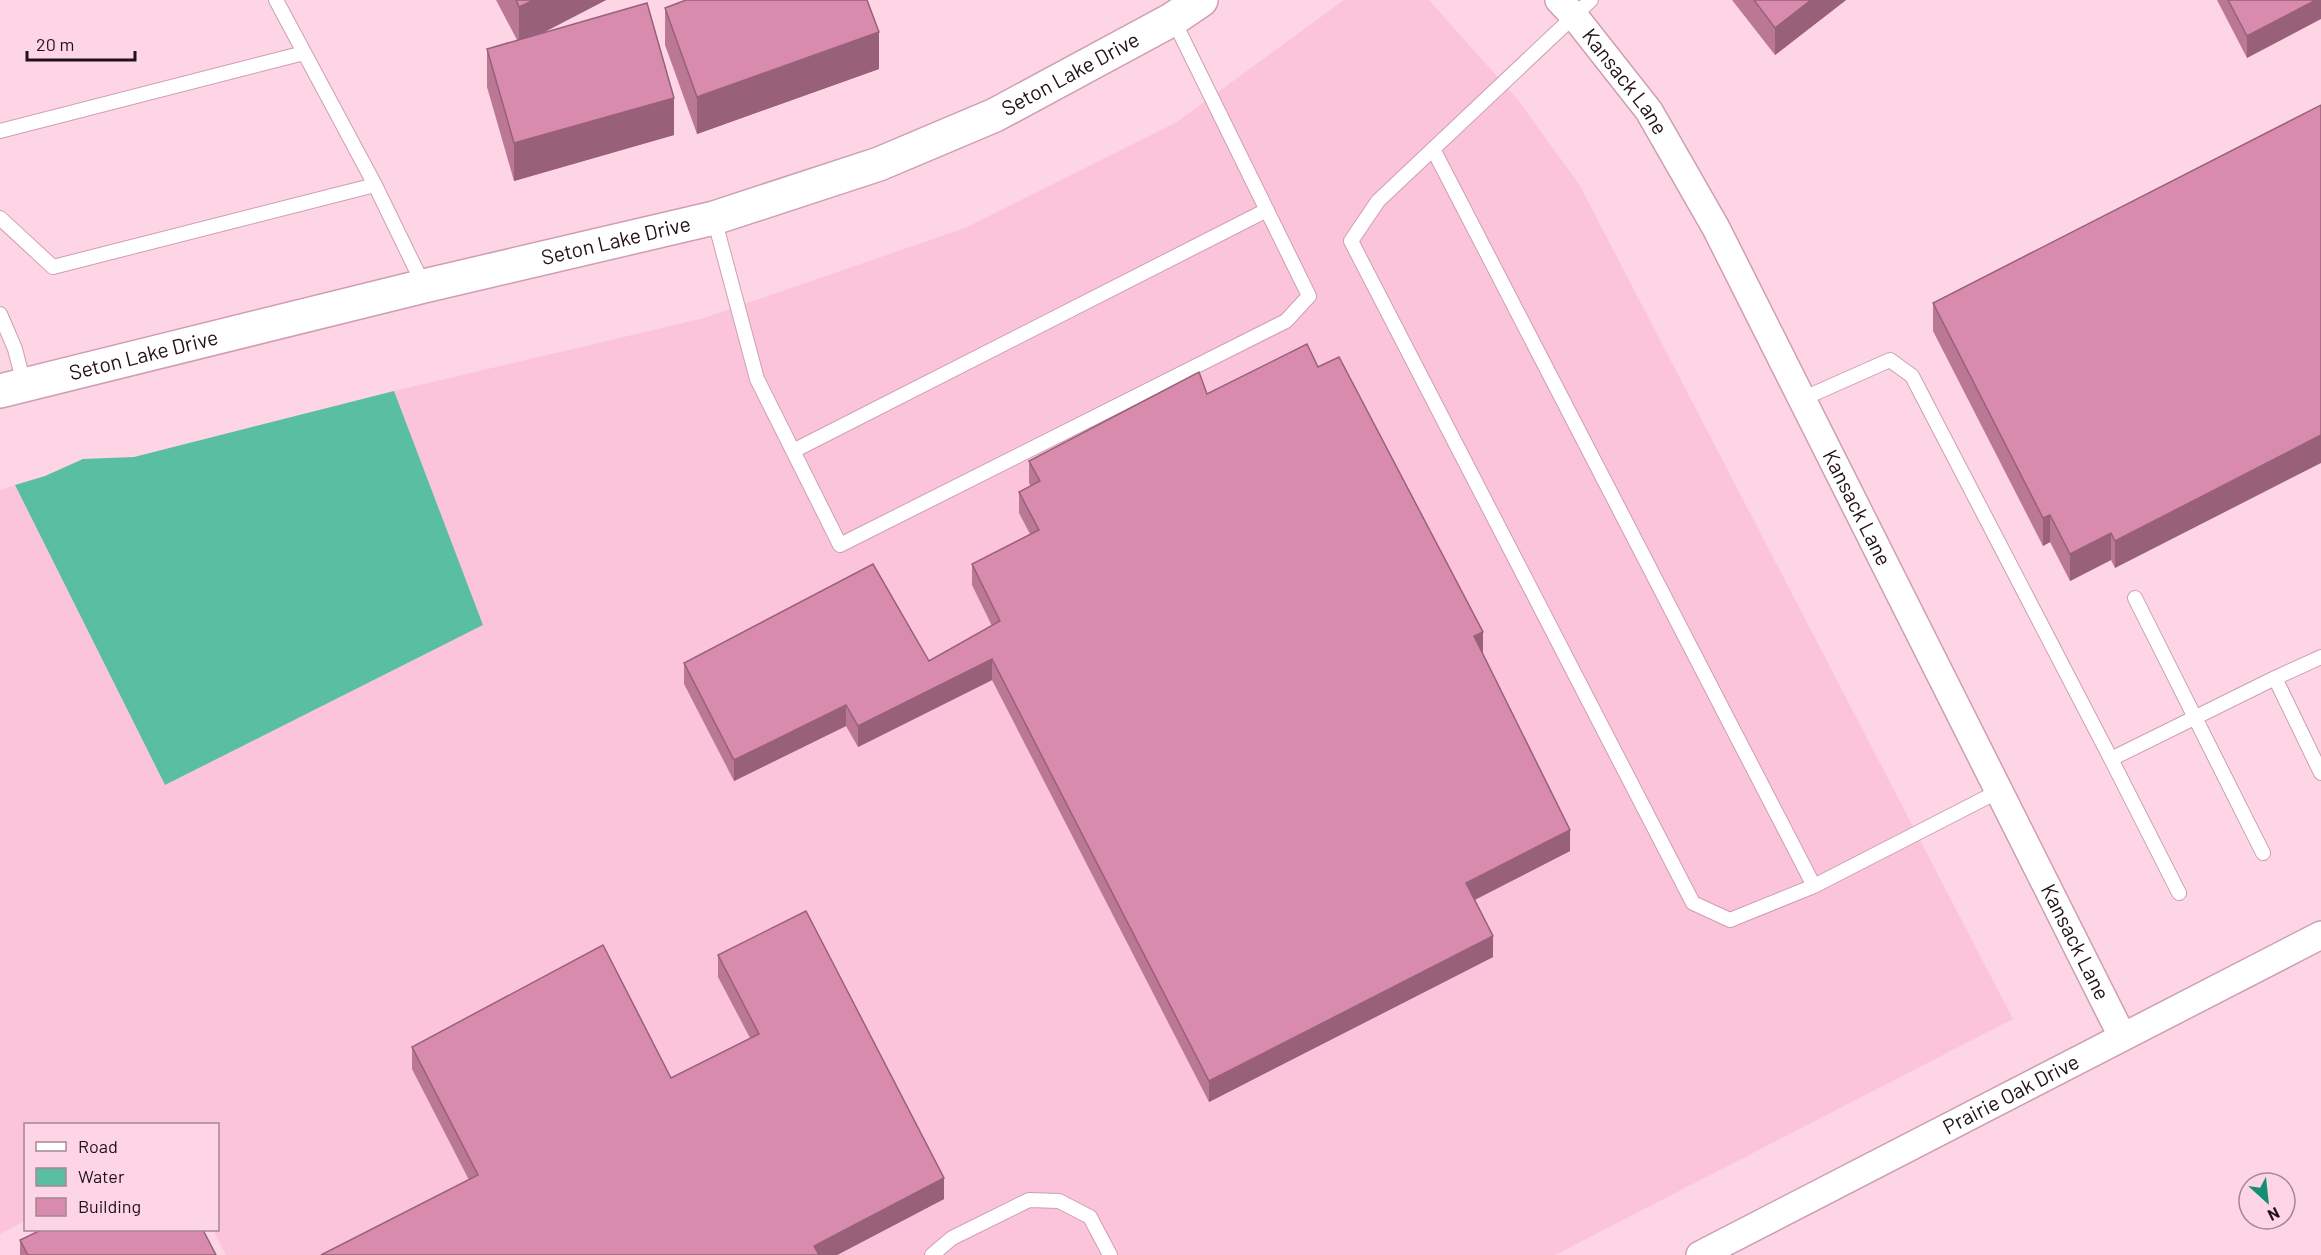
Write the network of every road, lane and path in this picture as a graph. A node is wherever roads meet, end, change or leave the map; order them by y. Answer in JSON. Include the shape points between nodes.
{"nodes":[{"id":1,"x":276,"y":0,"type":"edge"},
{"id":2,"x":1201,"y":0,"type":"edge"},
{"id":3,"x":1575,"y":6,"type":"edge"},
{"id":4,"x":1173,"y":19,"type":"junction"},
{"id":5,"x":304,"y":53,"type":"junction"},
{"id":6,"x":0,"y":131,"type":"edge"},
{"id":7,"x":1433,"y":149,"type":"junction"},
{"id":8,"x":375,"y":185,"type":"junction"},
{"id":9,"x":1267,"y":210,"type":"junction"},
{"id":10,"x":0,"y":218,"type":"edge"},
{"id":11,"x":714,"y":218,"type":"junction"},
{"id":12,"x":424,"y":286,"type":"junction"},
{"id":13,"x":0,"y":314,"type":"edge"},
{"id":14,"x":12,"y":387,"type":"edge"},
{"id":15,"x":1802,"y":399,"type":"junction"},
{"id":16,"x":793,"y":451,"type":"junction"},
{"id":17,"x":2135,"y":598,"type":"dead end"},
{"id":18,"x":2321,"y":657,"type":"edge"},
{"id":19,"x":2275,"y":678,"type":"junction"},
{"id":20,"x":2196,"y":717,"type":"junction"},
{"id":21,"x":2111,"y":759,"type":"junction"},
{"id":22,"x":2321,"y":772,"type":"edge"},
{"id":23,"x":1999,"y":791,"type":"junction"},
{"id":24,"x":2264,"y":853,"type":"dead end"},
{"id":25,"x":1814,"y":886,"type":"junction"},
{"id":26,"x":2179,"y":893,"type":"dead end"},
{"id":27,"x":2321,"y":935,"type":"edge"},
{"id":28,"x":2122,"y":1036,"type":"junction"},
{"id":29,"x":932,"y":1255,"type":"edge"},
{"id":30,"x":1110,"y":1255,"type":"edge"},
{"id":31,"x":1700,"y":1255,"type":"edge"}],
"edges":[{"from":1,"to":5,"type":"lane"},
{"from":2,"to":4,"type":"street","name":"Seton Lake Drive"},
{"from":3,"to":7,"type":"lane"},
{"from":3,"to":15,"type":"street","name":"Kansack Lane","via":[[1649,111],[1716,228]]},
{"from":4,"to":9,"type":"lane"},
{"from":4,"to":11,"type":"street","name":"Seton Lake Drive","via":[[995,115],[879,164]]},
{"from":5,"to":6,"type":"lane"},
{"from":5,"to":8,"type":"lane"},
{"from":7,"to":25,"type":"lane"},
{"from":7,"to":25,"type":"lane","via":[[1378,201],[1351,241],[1573,672],[1693,903],[1730,920]]},
{"from":8,"to":10,"type":"lane","via":[[53,267]]},
{"from":8,"to":12,"type":"lane"},
{"from":9,"to":16,"type":"lane"},
{"from":9,"to":16,"type":"lane","via":[[1309,296],[1286,321],[840,544]]},
{"from":11,"to":12,"type":"street","name":"Seton Lake Drive"},
{"from":11,"to":16,"type":"lane","via":[[757,379]]},
{"from":12,"to":14,"type":"street","name":"Seton Lake Drive"},
{"from":13,"to":14,"type":"lane","via":[[15,349]]},
{"from":15,"to":21,"type":"lane","via":[[1890,360],[1912,376]]},
{"from":15,"to":23,"type":"street","name":"Kansack Lane"},
{"from":17,"to":20,"type":"lane"},
{"from":18,"to":19,"type":"lane"},
{"from":19,"to":20,"type":"lane"},
{"from":19,"to":22,"type":"lane"},
{"from":20,"to":21,"type":"lane"},
{"from":20,"to":24,"type":"lane"},
{"from":21,"to":26,"type":"lane"},
{"from":23,"to":25,"type":"lane"},
{"from":23,"to":28,"type":"street","name":"Kansack Lane"},
{"from":27,"to":28,"type":"street","name":"Prairie Oak Drive"},
{"from":28,"to":31,"type":"street","name":"Prairie Oak Drive"},
{"from":29,"to":30,"type":"lane","via":[[952,1238],[1029,1200],[1059,1201],[1090,1217]]}]}
